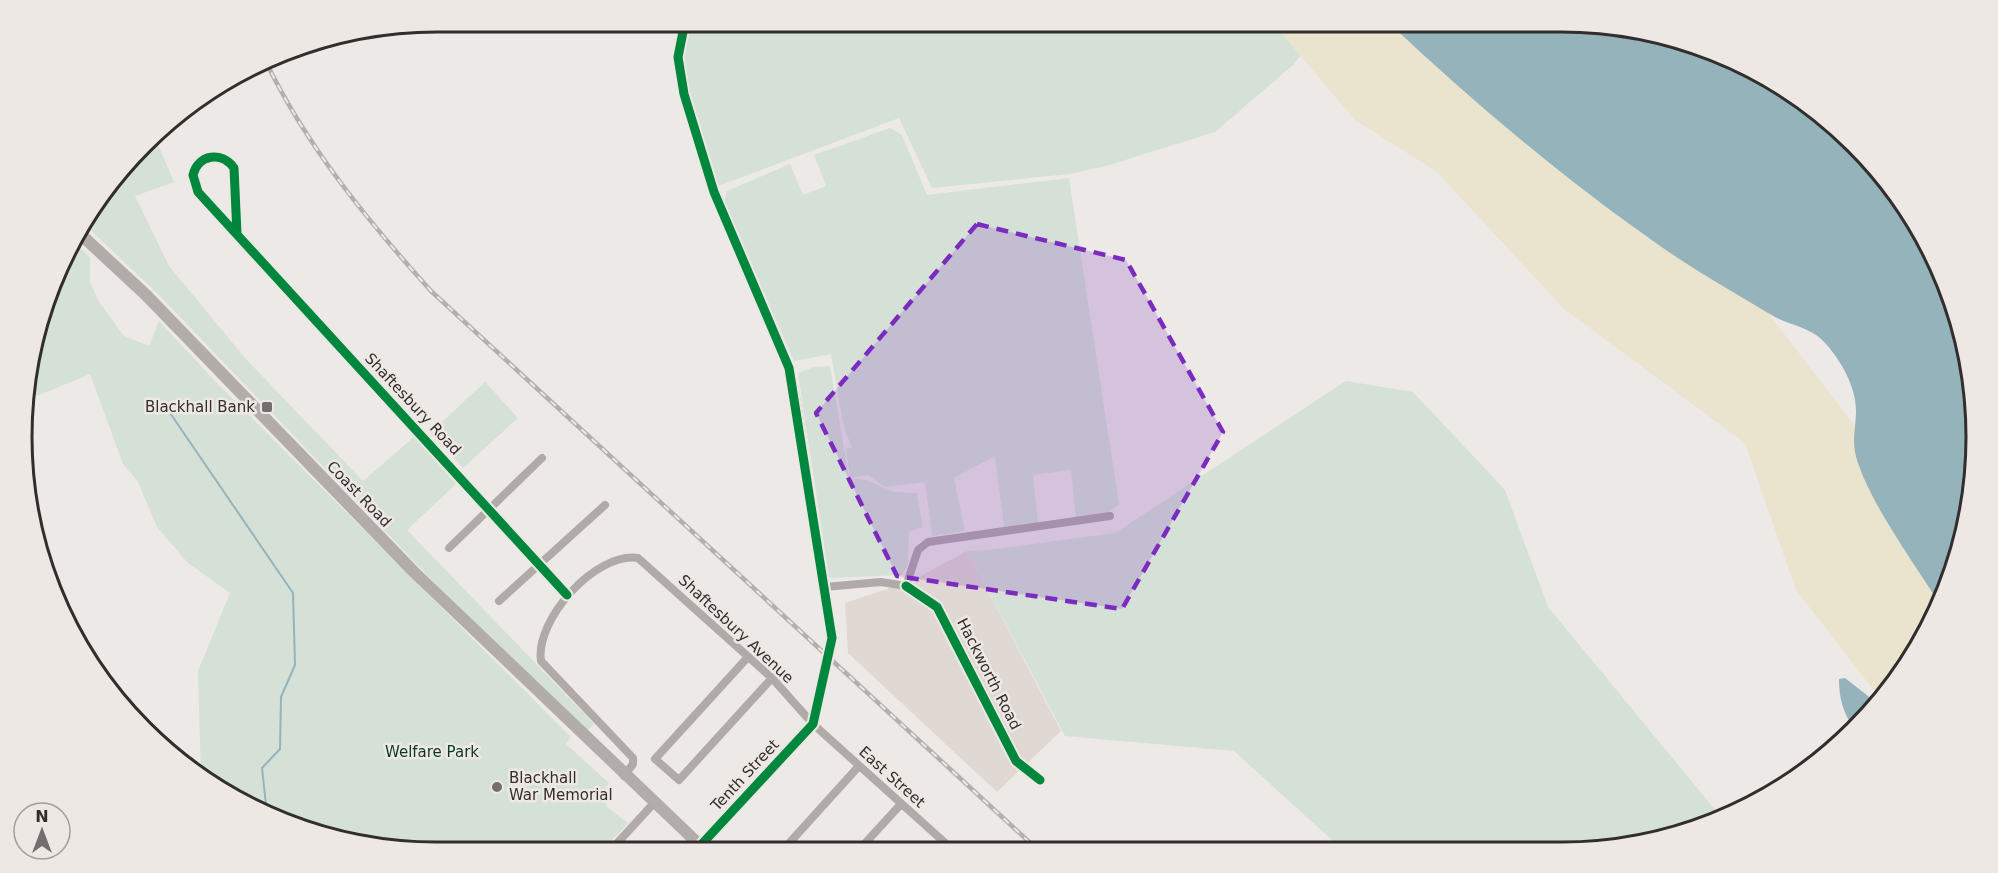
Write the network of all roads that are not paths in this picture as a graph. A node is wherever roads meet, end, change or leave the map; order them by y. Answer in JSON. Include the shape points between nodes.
{"nodes":[{"id":1,"x":683,"y":32,"type":"edge"},
{"id":2,"x":237,"y":234,"type":"junction"},
{"id":3,"x":84,"y":237,"type":"edge"},
{"id":4,"x":542,"y":458,"type":"dead end"},
{"id":5,"x":605,"y":505,"type":"dead end"},
{"id":6,"x":489,"y":507,"type":"junction"},
{"id":7,"x":1110,"y":516,"type":"dead end"},
{"id":8,"x":449,"y":548,"type":"dead end"},
{"id":9,"x":539,"y":564,"type":"junction"},
{"id":10,"x":906,"y":586,"type":"junction"},
{"id":11,"x":825,"y":587,"type":"junction"},
{"id":12,"x":567,"y":595,"type":"junction"},
{"id":13,"x":499,"y":601,"type":"dead end"},
{"id":14,"x":748,"y":657,"type":"junction"},
{"id":15,"x":772,"y":678,"type":"junction"},
{"id":16,"x":813,"y":724,"type":"junction"},
{"id":17,"x":859,"y":766,"type":"junction"},
{"id":18,"x":624,"y":776,"type":"junction"},
{"id":19,"x":1040,"y":780,"type":"dead end"},
{"id":20,"x":654,"y":803,"type":"junction"},
{"id":21,"x":901,"y":804,"type":"junction"},
{"id":22,"x":618,"y":842,"type":"edge"},
{"id":23,"x":696,"y":842,"type":"edge"},
{"id":24,"x":709,"y":842,"type":"edge"},
{"id":25,"x":790,"y":842,"type":"edge"},
{"id":26,"x":866,"y":842,"type":"edge"},
{"id":27,"x":937,"y":842,"type":"edge"}],
"edges":[{"from":1,"to":11,"type":"street","via":[[678,57],[684,94],[714,192],[789,368]]},
{"from":2,"to":2,"type":"street","name":"Shaftesbury Road","via":[[195,187],[195,169],[211,156],[222,158],[234,168]]},
{"from":2,"to":6,"type":"street","name":"Shaftesbury Road"},
{"from":3,"to":18,"type":"main road","name":"Coast Road","via":[[147,295],[414,572]]},
{"from":4,"to":6,"type":"street"},
{"from":5,"to":9,"type":"street"},
{"from":6,"to":8,"type":"street"},
{"from":6,"to":9,"type":"street","name":"Shaftesbury Road"},
{"from":7,"to":10,"type":"street","via":[[928,542],[918,550]]},
{"from":9,"to":12,"type":"street","name":"Shaftesbury Road"},
{"from":9,"to":13,"type":"street"},
{"from":10,"to":11,"type":"street","via":[[882,582]]},
{"from":10,"to":19,"type":"street","name":"Hackworth Road","via":[[937,606],[1017,761]]},
{"from":11,"to":16,"type":"street","bridge":true,"via":[[832,638]]},
{"from":12,"to":14,"type":"street","name":"Shaftesbury Avenue","via":[[608,564],[628,556],[638,558]]},
{"from":12,"to":18,"type":"street","via":[[549,624],[539,650],[541,661],[628,751],[633,764]]},
{"from":14,"to":15,"type":"street","name":"Shaftesbury Avenue"},
{"from":14,"to":15,"type":"street","via":[[655,759],[679,780]]},
{"from":15,"to":16,"type":"street","name":"Shaftesbury Avenue"},
{"from":16,"to":17,"type":"street","name":"East Street"},
{"from":16,"to":24,"type":"street","name":"Tenth Street"},
{"from":17,"to":21,"type":"street","name":"East Street"},
{"from":17,"to":25,"type":"street"},
{"from":18,"to":20,"type":"main road","name":"Coast Road"},
{"from":20,"to":22,"type":"street"},
{"from":20,"to":23,"type":"main road","name":"Coast Road"},
{"from":21,"to":26,"type":"street"},
{"from":21,"to":27,"type":"street","name":"East Street"}]}
